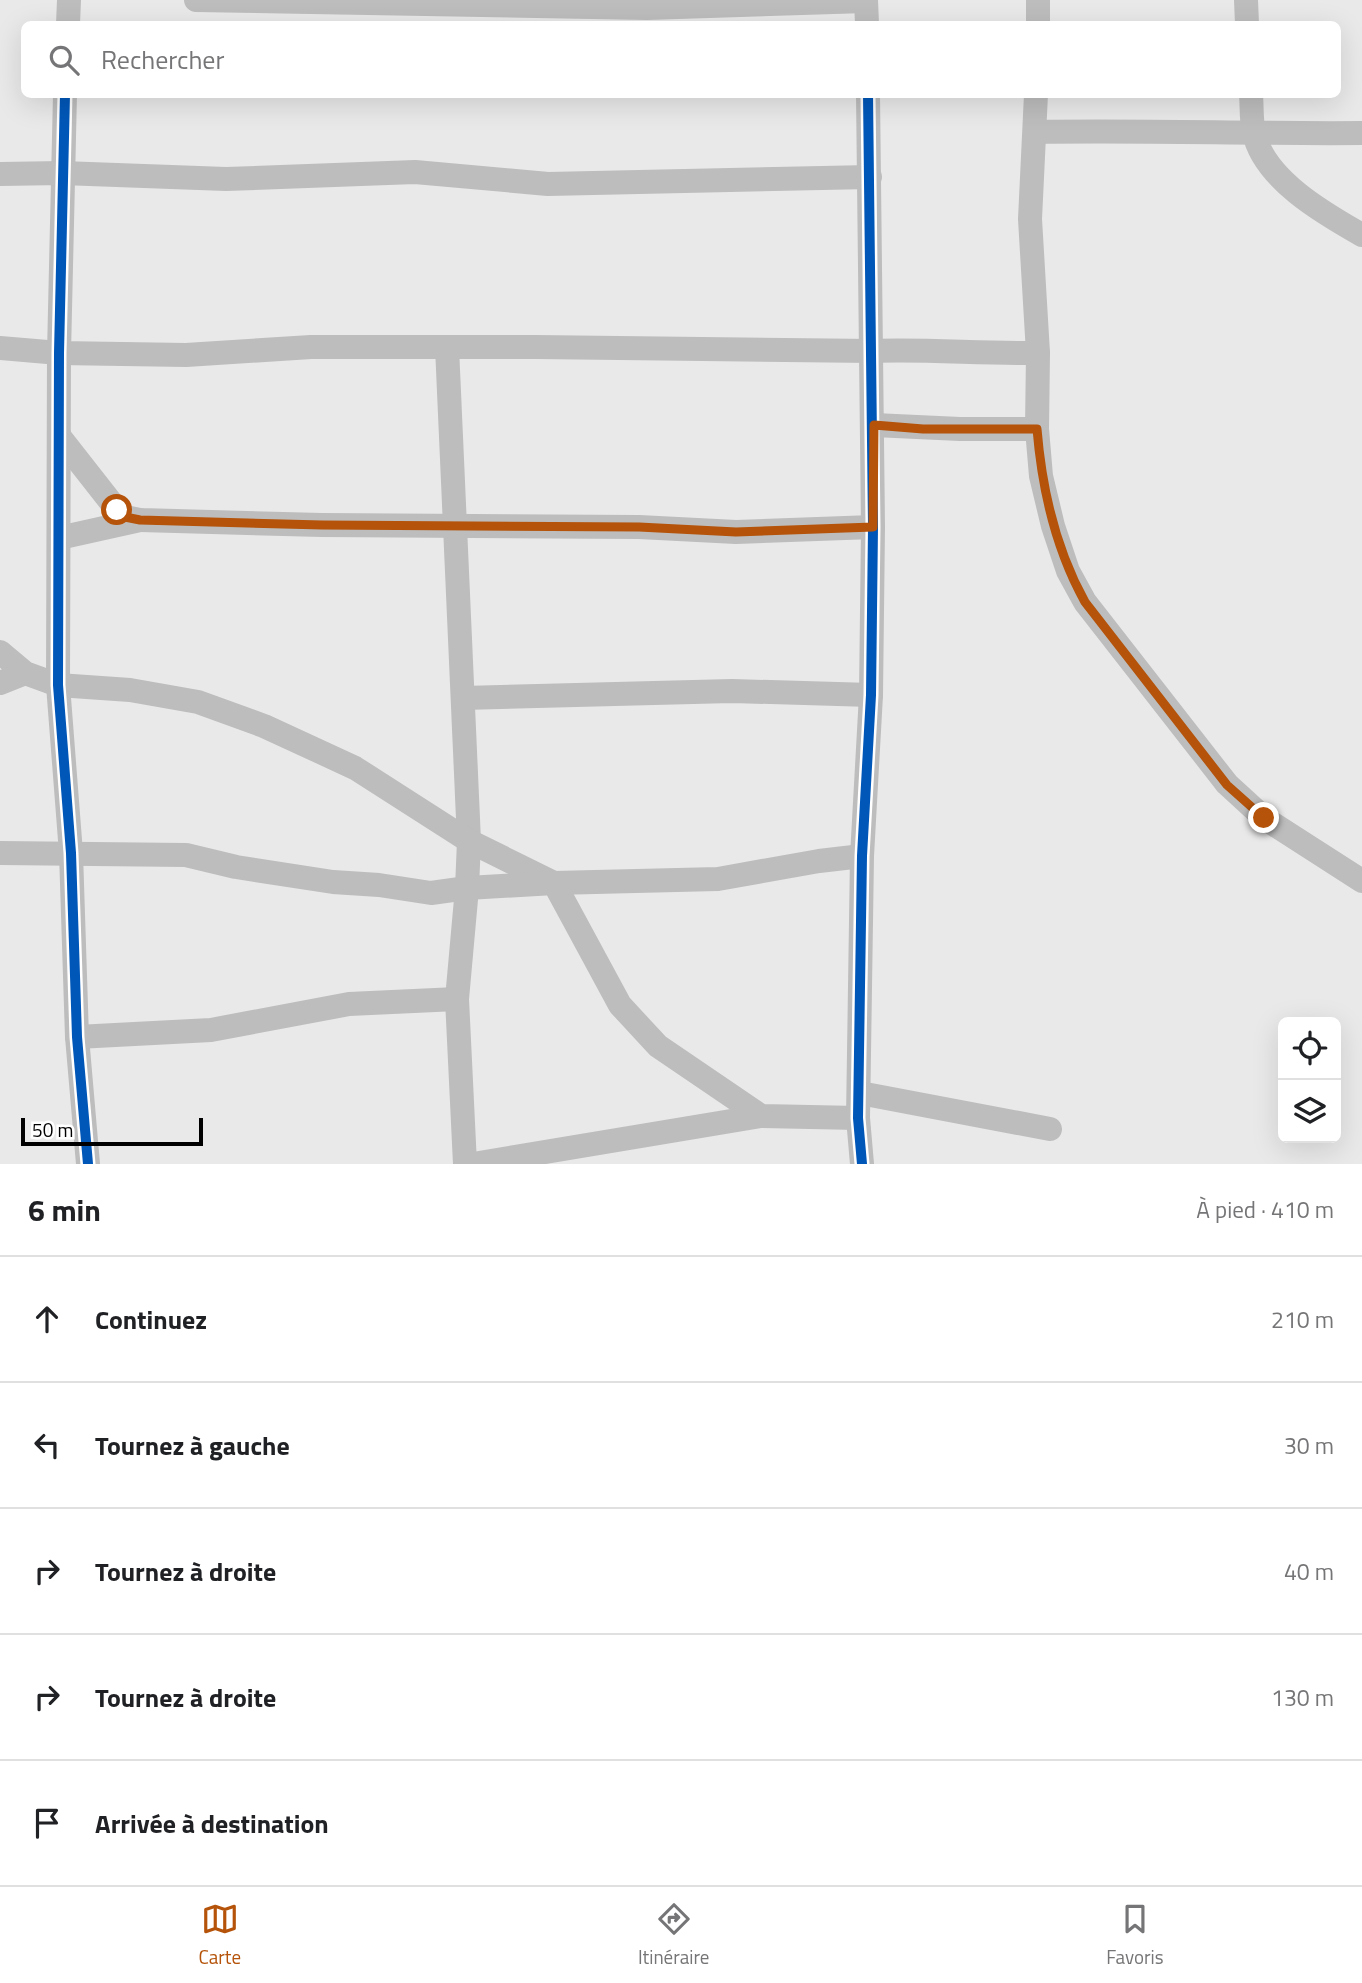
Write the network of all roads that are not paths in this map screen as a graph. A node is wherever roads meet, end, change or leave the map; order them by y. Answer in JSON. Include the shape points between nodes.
{"nodes":[{"id":1,"x":69,"y":0,"type":"edge"},
{"id":2,"x":196,"y":0,"type":"edge"},
{"id":3,"x":866,"y":0,"type":"edge"},
{"id":4,"x":1038,"y":0,"type":"edge"},
{"id":5,"x":1246,"y":0,"type":"edge"},
{"id":6,"x":448,"y":2,"type":"edge"},
{"id":7,"x":540,"y":3,"type":"edge"},
{"id":8,"x":68,"y":21,"type":"edge"},
{"id":9,"x":867,"y":21,"type":"edge"},
{"id":10,"x":1038,"y":21,"type":"edge"},
{"id":11,"x":1247,"y":21,"type":"edge"},
{"id":12,"x":65,"y":98,"type":"edge"},
{"id":13,"x":868,"y":98,"type":"edge"},
{"id":14,"x":1036,"y":98,"type":"edge"},
{"id":15,"x":1251,"y":98,"type":"edge"},
{"id":16,"x":1035,"y":132,"type":"junction"},
{"id":17,"x":1362,"y":133,"type":"edge"},
{"id":18,"x":1254,"y":134,"type":"junction"},
{"id":19,"x":62,"y":173,"type":"junction"},
{"id":20,"x":0,"y":174,"type":"edge"},
{"id":21,"x":870,"y":177,"type":"junction"},
{"id":22,"x":1362,"y":235,"type":"edge"},
{"id":23,"x":447,"y":347,"type":"junction"},
{"id":24,"x":0,"y":348,"type":"edge"},
{"id":25,"x":873,"y":351,"type":"junction"},
{"id":26,"x":59,"y":353,"type":"junction"},
{"id":27,"x":1038,"y":353,"type":"junction"},
{"id":28,"x":874,"y":425,"type":"junction"},
{"id":29,"x":1037,"y":429,"type":"junction"},
{"id":30,"x":59,"y":436,"type":"junction"},
{"id":31,"x":140,"y":520,"type":"junction"},
{"id":32,"x":455,"y":527,"type":"junction"},
{"id":33,"x":873,"y":527,"type":"junction"},
{"id":34,"x":59,"y":538,"type":"junction"},
{"id":35,"x":0,"y":652,"type":"edge"},
{"id":36,"x":24,"y":673,"type":"junction"},
{"id":37,"x":0,"y":683,"type":"edge"},
{"id":38,"x":58,"y":685,"type":"junction"},
{"id":39,"x":871,"y":695,"type":"junction"},
{"id":40,"x":463,"y":698,"type":"junction"},
{"id":41,"x":469,"y":841,"type":"junction"},
{"id":42,"x":0,"y":853,"type":"edge"},
{"id":43,"x":71,"y":853,"type":"junction"},
{"id":44,"x":862,"y":856,"type":"junction"},
{"id":45,"x":1362,"y":881,"type":"edge"},
{"id":46,"x":554,"y":883,"type":"junction"},
{"id":47,"x":467,"y":888,"type":"junction"},
{"id":48,"x":457,"y":999,"type":"junction"},
{"id":49,"x":77,"y":1037,"type":"junction"},
{"id":50,"x":860,"y":1093,"type":"junction"},
{"id":51,"x":761,"y":1116,"type":"junction"},
{"id":52,"x":858,"y":1118,"type":"junction"},
{"id":53,"x":1050,"y":1129,"type":"dead end"},
{"id":54,"x":88,"y":1164,"type":"edge"},
{"id":55,"x":465,"y":1164,"type":"edge"},
{"id":56,"x":473,"y":1164,"type":"edge"},
{"id":57,"x":862,"y":1164,"type":"edge"}],
"edges":[{"from":1,"to":8,"type":"street"},
{"from":2,"to":6,"type":"street"},
{"from":3,"to":7,"type":"street","via":[[647,8]]},
{"from":3,"to":9,"type":"street"},
{"from":4,"to":10,"type":"street"},
{"from":5,"to":11,"type":"street"},
{"from":6,"to":7,"type":"street"},
{"from":12,"to":19,"type":"street"},
{"from":13,"to":21,"type":"street"},
{"from":14,"to":16,"type":"street"},
{"from":15,"to":18,"type":"street"},
{"from":16,"to":18,"type":"street"},
{"from":16,"to":27,"type":"street","via":[[1030,219]]},
{"from":17,"to":18,"type":"street"},
{"from":18,"to":22,"type":"street","via":[[1269,167],[1322,212]]},
{"from":19,"to":20,"type":"street"},
{"from":19,"to":21,"type":"street","via":[[226,179],[415,172],[548,184]]},
{"from":19,"to":26,"type":"street"},
{"from":21,"to":25,"type":"street"},
{"from":23,"to":25,"type":"street"},
{"from":23,"to":26,"type":"street","via":[[311,347],[186,355]]},
{"from":23,"to":32,"type":"street"},
{"from":24,"to":26,"type":"street"},
{"from":25,"to":27,"type":"street"},
{"from":25,"to":28,"type":"street"},
{"from":26,"to":30,"type":"street"},
{"from":27,"to":29,"type":"street"},
{"from":28,"to":29,"type":"street"},
{"from":28,"to":33,"type":"street"},
{"from":29,"to":45,"type":"street","via":[[1041,476],[1053,526],[1068,571],[1085,602],[1227,785],[1264,818]]},
{"from":30,"to":31,"type":"street","via":[[117,510]]},
{"from":30,"to":34,"type":"street"},
{"from":31,"to":32,"type":"street"},
{"from":31,"to":34,"type":"street"},
{"from":32,"to":33,"type":"street","via":[[736,532]]},
{"from":32,"to":40,"type":"street"},
{"from":33,"to":39,"type":"street"},
{"from":34,"to":38,"type":"street"},
{"from":35,"to":36,"type":"street"},
{"from":36,"to":37,"type":"street"},
{"from":36,"to":38,"type":"street"},
{"from":38,"to":41,"type":"street","via":[[130,690],[198,702],[264,726],[355,768]]},
{"from":38,"to":43,"type":"street"},
{"from":39,"to":40,"type":"street","via":[[732,691]]},
{"from":39,"to":44,"type":"street"},
{"from":40,"to":41,"type":"street"},
{"from":41,"to":46,"type":"street"},
{"from":41,"to":47,"type":"street"},
{"from":42,"to":43,"type":"street"},
{"from":43,"to":47,"type":"street","via":[[186,855],[306,878],[430,893]]},
{"from":43,"to":49,"type":"street"},
{"from":44,"to":46,"type":"street","via":[[718,879]]},
{"from":44,"to":50,"type":"street"},
{"from":46,"to":47,"type":"street"},
{"from":46,"to":51,"type":"street","via":[[620,1005],[658,1046]]},
{"from":47,"to":48,"type":"street"},
{"from":48,"to":49,"type":"street","via":[[349,1004],[211,1030]]},
{"from":48,"to":55,"type":"street"},
{"from":49,"to":54,"type":"street"},
{"from":50,"to":52,"type":"street"},
{"from":50,"to":53,"type":"street"},
{"from":51,"to":52,"type":"street"},
{"from":51,"to":56,"type":"street"},
{"from":52,"to":57,"type":"street"}]}
